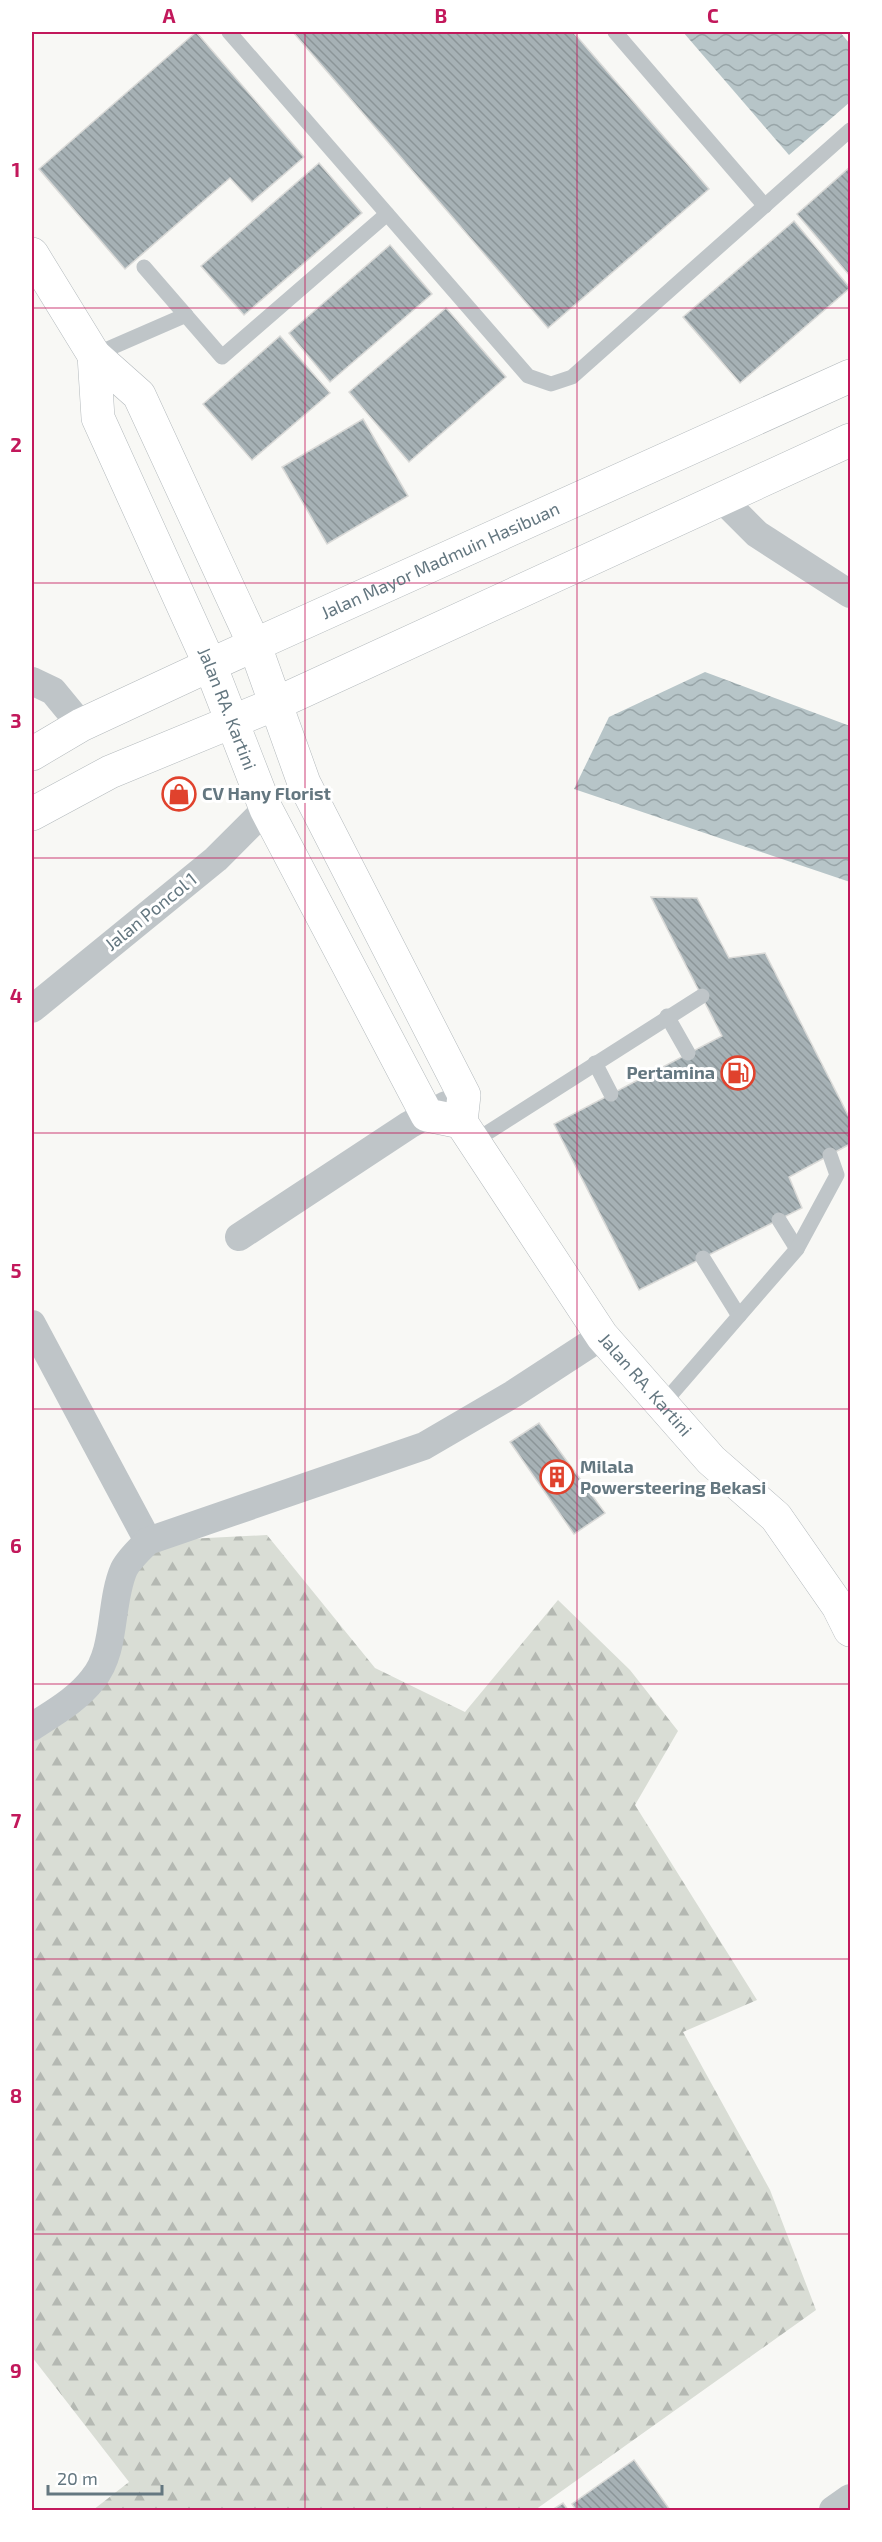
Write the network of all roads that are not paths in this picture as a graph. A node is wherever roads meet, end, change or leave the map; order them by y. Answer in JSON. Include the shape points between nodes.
{"nodes":[{"id":1,"x":229,"y":32,"type":"edge"},
{"id":2,"x":615,"y":32,"type":"edge"},
{"id":3,"x":850,"y":130,"type":"edge"},
{"id":4,"x":765,"y":206,"type":"junction"},
{"id":5,"x":387,"y":214,"type":"junction"},
{"id":6,"x":32,"y":254,"type":"edge"},
{"id":7,"x":144,"y":267,"type":"dead end"},
{"id":8,"x":186,"y":315,"type":"junction"},
{"id":9,"x":93,"y":355,"type":"junction"},
{"id":10,"x":850,"y":376,"type":"edge"},
{"id":11,"x":850,"y":440,"type":"edge"},
{"id":12,"x":723,"y":500,"type":"junction"},
{"id":13,"x":850,"y":594,"type":"edge"},
{"id":14,"x":255,"y":646,"type":"junction"},
{"id":15,"x":210,"y":666,"type":"junction"},
{"id":16,"x":32,"y":681,"type":"edge"},
{"id":17,"x":275,"y":704,"type":"junction"},
{"id":18,"x":231,"y":720,"type":"junction"},
{"id":19,"x":81,"y":725,"type":"junction"},
{"id":20,"x":32,"y":754,"type":"edge"},
{"id":21,"x":266,"y":809,"type":"junction"},
{"id":22,"x":32,"y":814,"type":"edge"},
{"id":23,"x":702,"y":996,"type":"dead end"},
{"id":24,"x":32,"y":1010,"type":"edge"},
{"id":25,"x":667,"y":1016,"type":"junction"},
{"id":26,"x":688,"y":1053,"type":"dead end"},
{"id":27,"x":595,"y":1063,"type":"junction"},
{"id":28,"x":611,"y":1094,"type":"dead end"},
{"id":29,"x":427,"y":1115,"type":"junction"},
{"id":30,"x":466,"y":1120,"type":"junction"},
{"id":31,"x":830,"y":1155,"type":"dead end"},
{"id":32,"x":779,"y":1220,"type":"dead end"},
{"id":33,"x":239,"y":1237,"type":"dead end"},
{"id":34,"x":797,"y":1249,"type":"junction"},
{"id":35,"x":703,"y":1258,"type":"dead end"},
{"id":36,"x":739,"y":1316,"type":"junction"},
{"id":37,"x":32,"y":1324,"type":"edge"},
{"id":38,"x":602,"y":1336,"type":"junction"},
{"id":39,"x":661,"y":1406,"type":"junction"},
{"id":40,"x":148,"y":1541,"type":"junction"},
{"id":41,"x":850,"y":1630,"type":"edge"},
{"id":42,"x":32,"y":1727,"type":"edge"},
{"id":43,"x":850,"y":2498,"type":"edge"},
{"id":44,"x":833,"y":2511,"type":"edge"}],
"edges":[{"from":1,"to":5,"type":"lane"},
{"from":2,"to":4,"type":"lane"},
{"from":3,"to":4,"type":"lane"},
{"from":4,"to":5,"type":"lane","via":[[572,377],[551,384],[528,376]]},
{"from":5,"to":8,"type":"lane","via":[[222,357]]},
{"from":6,"to":9,"type":"main road","name":"Jalan RA. Kartini"},
{"from":7,"to":8,"type":"lane"},
{"from":8,"to":9,"type":"lane"},
{"from":9,"to":14,"type":"main road","name":"Jalan RA. Kartini","via":[[139,395]]},
{"from":9,"to":15,"type":"main road","name":"Jalan RA. Kartini","via":[[98,418]]},
{"from":10,"to":14,"type":"main road","name":"Jalan Mayor Madmuin Hasibuan"},
{"from":11,"to":12,"type":"main road"},
{"from":12,"to":13,"type":"street","via":[[757,534]]},
{"from":12,"to":17,"type":"main road"},
{"from":14,"to":15,"type":"main road","name":"Jalan Mayor Madmuin Hasibuan"},
{"from":14,"to":17,"type":"main road","name":"Jalan RA. Kartini"},
{"from":15,"to":18,"type":"main road","name":"Jalan RA. Kartini"},
{"from":15,"to":19,"type":"main road","name":"Jalan Mayor Madmuin Hasibuan"},
{"from":16,"to":19,"type":"street","via":[[53,691]]},
{"from":17,"to":18,"type":"main road"},
{"from":17,"to":30,"type":"main road","name":"Jalan RA. Kartini","via":[[304,783]]},
{"from":18,"to":21,"type":"main road","name":"Jalan RA. Kartini"},
{"from":18,"to":22,"type":"main road","via":[[110,772]]},
{"from":19,"to":20,"type":"main road","name":"Jalan Mayor Madmuin Hasibuan"},
{"from":21,"to":24,"type":"street","name":"Jalan Poncol 1","via":[[216,859]]},
{"from":21,"to":29,"type":"main road","name":"Jalan RA. Kartini"},
{"from":23,"to":25,"type":"lane"},
{"from":25,"to":26,"type":"lane"},
{"from":25,"to":27,"type":"lane"},
{"from":27,"to":28,"type":"lane"},
{"from":27,"to":30,"type":"lane"},
{"from":29,"to":30,"type":"main road"},
{"from":29,"to":33,"type":"street"},
{"from":30,"to":38,"type":"main road","name":"Jalan RA. Kartini"},
{"from":31,"to":34,"type":"lane","via":[[837,1175]]},
{"from":32,"to":34,"type":"lane"},
{"from":34,"to":36,"type":"lane"},
{"from":35,"to":36,"type":"lane"},
{"from":36,"to":39,"type":"lane"},
{"from":37,"to":40,"type":"street"},
{"from":38,"to":39,"type":"main road","name":"Jalan RA. Kartini"},
{"from":38,"to":40,"type":"street","via":[[424,1446]]},
{"from":39,"to":41,"type":"main road","name":"Jalan RA. Kartini","via":[[711,1460],[776,1517],[838,1606]]},
{"from":40,"to":42,"type":"street","via":[[125,1567],[106,1649],[95,1678]]},
{"from":43,"to":44,"type":"street"}]}
